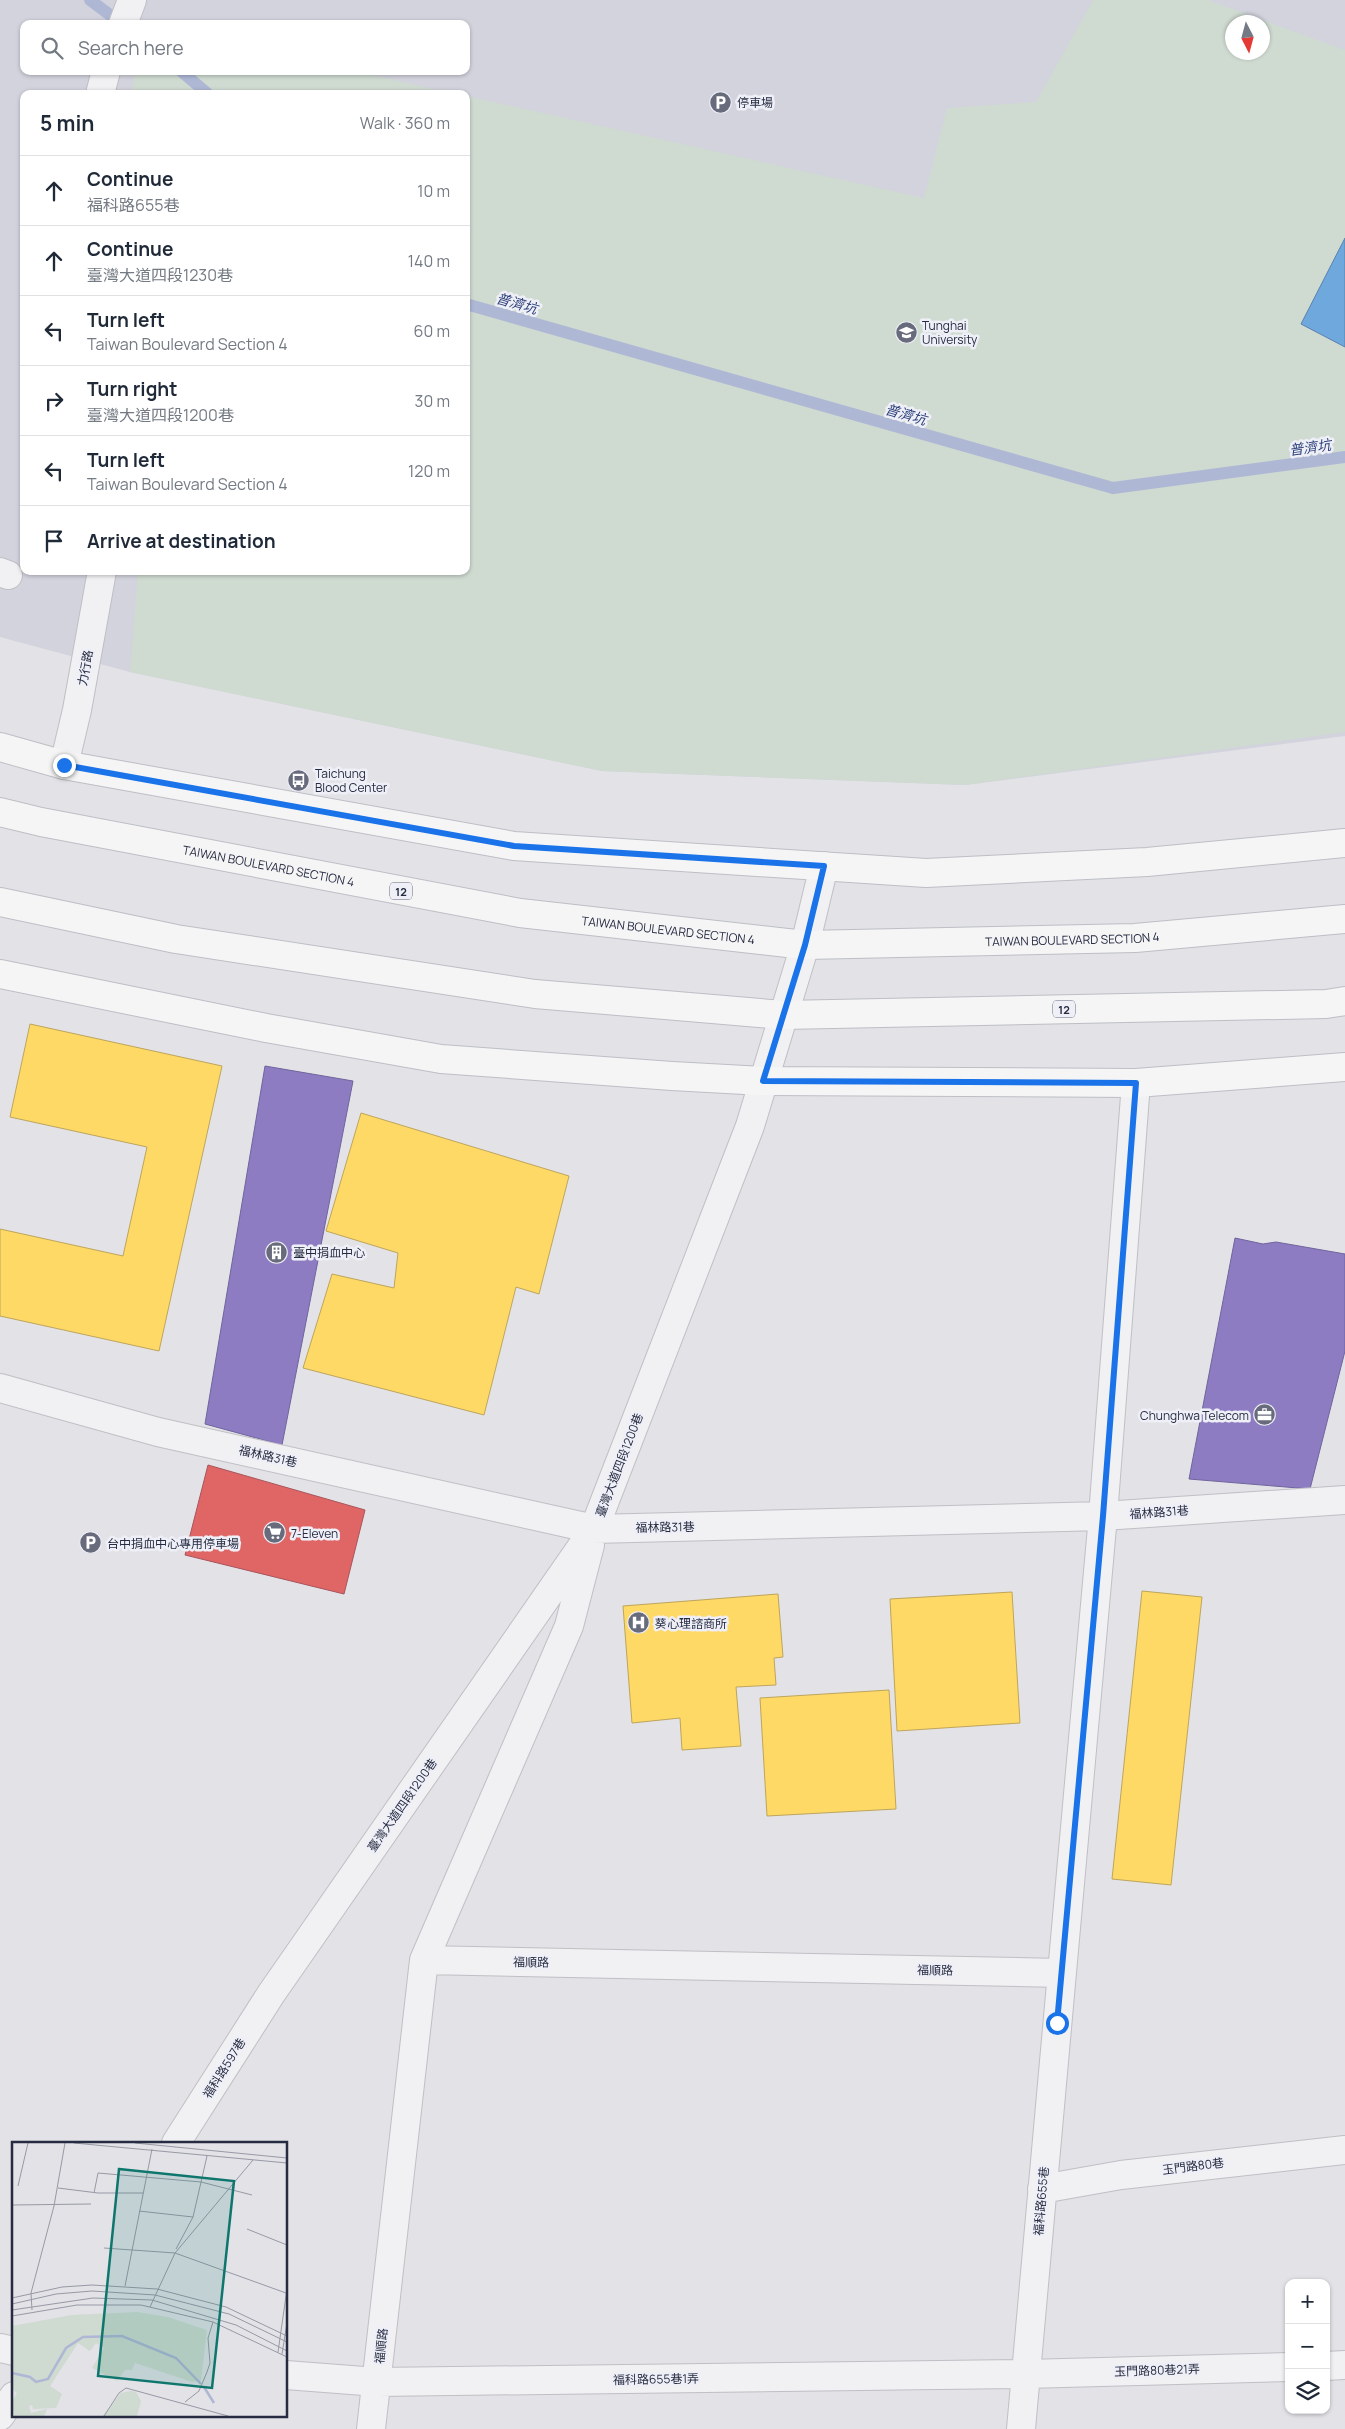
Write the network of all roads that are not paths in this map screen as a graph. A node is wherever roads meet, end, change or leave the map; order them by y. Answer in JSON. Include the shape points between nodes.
{"nodes":[{"id":1,"x":105,"y":75,"type":"edge"},
{"id":2,"x":101,"y":90,"type":"edge"},
{"id":3,"x":101,"y":575,"type":"edge"},
{"id":4,"x":0,"y":746,"type":"edge"},
{"id":5,"x":64,"y":765,"type":"junction"},
{"id":6,"x":0,"y":812,"type":"edge"},
{"id":7,"x":1345,"y":843,"type":"edge"},
{"id":8,"x":824,"y":866,"type":"junction"},
{"id":9,"x":0,"y":902,"type":"edge"},
{"id":10,"x":1345,"y":919,"type":"edge"},
{"id":11,"x":805,"y":945,"type":"junction"},
{"id":12,"x":0,"y":974,"type":"edge"},
{"id":13,"x":1345,"y":1001,"type":"edge"},
{"id":14,"x":783,"y":1016,"type":"junction"},
{"id":15,"x":1345,"y":1067,"type":"edge"},
{"id":16,"x":763,"y":1081,"type":"junction"},
{"id":17,"x":1136,"y":1083,"type":"junction"},
{"id":18,"x":0,"y":1388,"type":"edge"},
{"id":19,"x":1345,"y":1500,"type":"edge"},
{"id":20,"x":1103,"y":1516,"type":"junction"},
{"id":21,"x":594,"y":1529,"type":"junction"},
{"id":22,"x":424,"y":1960,"type":"junction"},
{"id":23,"x":1062,"y":1973,"type":"junction"},
{"id":24,"x":271,"y":1994,"type":"joint"},
{"id":25,"x":177,"y":2142,"type":"edge"},
{"id":26,"x":1345,"y":2150,"type":"edge"},
{"id":27,"x":1042,"y":2189,"type":"junction"},
{"id":28,"x":1345,"y":2365,"type":"edge"},
{"id":29,"x":1330,"y":2366,"type":"edge"},
{"id":30,"x":1285,"y":2367,"type":"edge"},
{"id":31,"x":1026,"y":2374,"type":"junction"},
{"id":32,"x":288,"y":2375,"type":"edge"},
{"id":33,"x":377,"y":2382,"type":"junction"},
{"id":34,"x":12,"y":2399,"type":"edge"},
{"id":35,"x":0,"y":2416,"type":"edge"},
{"id":36,"x":371,"y":2429,"type":"edge"},
{"id":37,"x":1020,"y":2429,"type":"edge"}],
"edges":[{"from":1,"to":2,"type":"street"},
{"from":3,"to":5,"type":"street","name":"力行路"},
{"from":4,"to":5,"type":"main road"},
{"from":5,"to":8,"type":"main road","via":[[514,846]]},
{"from":6,"to":11,"type":"main road","name":"TAIWAN BOULEVARD SECTION 4","number":"12","via":[[520,913]]},
{"from":7,"to":8,"type":"main road","via":[[1147,862],[935,872]]},
{"from":8,"to":11,"type":"street","name":"臺灣大道四段1200巷"},
{"from":9,"to":14,"type":"main road","number":"12","via":[[176,939],[535,994]]},
{"from":10,"to":11,"type":"main road","name":"TAIWAN BOULEVARD SECTION 4","number":"12","via":[[1135,938]]},
{"from":11,"to":14,"type":"street","name":"臺灣大道四段1200巷"},
{"from":12,"to":16,"type":"main road","via":[[266,1028],[441,1058]]},
{"from":13,"to":14,"type":"main road","number":"12"},
{"from":14,"to":16,"type":"street","name":"臺灣大道四段1200巷"},
{"from":15,"to":17,"type":"main road"},
{"from":16,"to":17,"type":"main road"},
{"from":16,"to":21,"type":"street","name":"臺灣大道四段1200巷","via":[[750,1126]]},
{"from":17,"to":20,"type":"street","name":"福科路655巷"},
{"from":18,"to":21,"type":"street","name":"福林路31巷","via":[[158,1432]]},
{"from":19,"to":20,"type":"street","name":"福林路31巷"},
{"from":20,"to":21,"type":"street","name":"福林路31巷"},
{"from":20,"to":23,"type":"street","name":"福科路655巷"},
{"from":21,"to":22,"type":"street","via":[[569,1626]]},
{"from":21,"to":24,"type":"street","name":"臺灣大道四段1200巷"},
{"from":22,"to":23,"type":"street","name":"福順路"},
{"from":22,"to":33,"type":"street","name":"福順路"},
{"from":23,"to":27,"type":"street","name":"福科路655巷"},
{"from":24,"to":25,"type":"street","name":"福科路597巷"},
{"from":26,"to":27,"type":"street","name":"玉門路80巷","via":[[1121,2175]]},
{"from":27,"to":31,"type":"street","name":"福科路655巷"},
{"from":28,"to":29,"type":"street"},
{"from":30,"to":31,"type":"street","name":"玉門路80巷21弄"},
{"from":31,"to":33,"type":"street","name":"福科路655巷1弄"},
{"from":31,"to":37,"type":"street","name":"福科路655巷"},
{"from":32,"to":33,"type":"street","name":"福科路655巷1弄"},
{"from":33,"to":36,"type":"street","name":"福順路"},
{"from":34,"to":35,"type":"street"}]}
